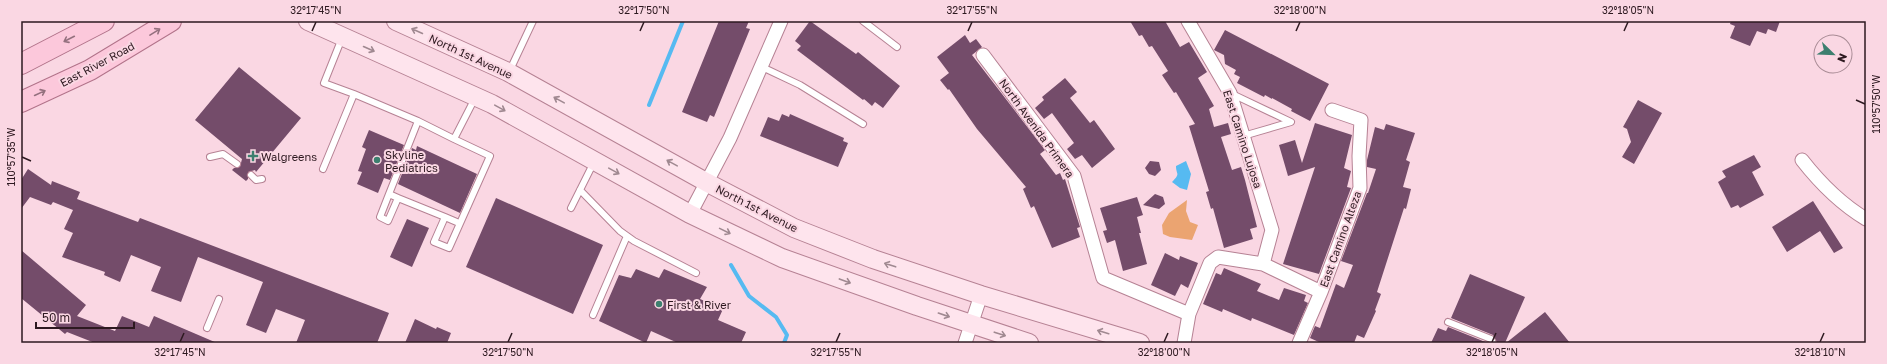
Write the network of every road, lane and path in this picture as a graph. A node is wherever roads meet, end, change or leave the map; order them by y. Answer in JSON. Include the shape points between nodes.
{"nodes":[{"id":1,"x":104,"y":21,"type":"edge"},
{"id":2,"x":171,"y":21,"type":"edge"},
{"id":3,"x":308,"y":21,"type":"edge"},
{"id":4,"x":396,"y":21,"type":"edge"},
{"id":5,"x":533,"y":21,"type":"edge"},
{"id":6,"x":781,"y":21,"type":"edge"},
{"id":7,"x":863,"y":21,"type":"edge"},
{"id":8,"x":1188,"y":21,"type":"edge"},
{"id":9,"x":343,"y":37,"type":"junction"},
{"id":10,"x":897,"y":47,"type":"dead end"},
{"id":11,"x":983,"y":56,"type":"dead end"},
{"id":12,"x":21,"y":64,"type":"edge"},
{"id":13,"x":760,"y":66,"type":"junction"},
{"id":14,"x":509,"y":73,"type":"junction"},
{"id":15,"x":1230,"y":93,"type":"junction"},
{"id":16,"x":354,"y":94,"type":"junction"},
{"id":17,"x":476,"y":96,"type":"junction"},
{"id":18,"x":21,"y":102,"type":"edge"},
{"id":19,"x":1332,"y":110,"type":"dead end"},
{"id":20,"x":418,"y":121,"type":"junction"},
{"id":21,"x":863,"y":124,"type":"dead end"},
{"id":22,"x":1243,"y":136,"type":"junction"},
{"id":23,"x":454,"y":139,"type":"junction"},
{"id":24,"x":210,"y":157,"type":"dead end"},
{"id":25,"x":1802,"y":160,"type":"dead end"},
{"id":26,"x":595,"y":161,"type":"junction"},
{"id":27,"x":237,"y":164,"type":"dead end"},
{"id":28,"x":323,"y":169,"type":"dead end"},
{"id":29,"x":251,"y":175,"type":"dead end"},
{"id":30,"x":262,"y":179,"type":"dead end"},
{"id":31,"x":706,"y":182,"type":"junction"},
{"id":32,"x":580,"y":190,"type":"junction"},
{"id":33,"x":389,"y":194,"type":"junction"},
{"id":34,"x":398,"y":198,"type":"junction"},
{"id":35,"x":571,"y":208,"type":"dead end"},
{"id":36,"x":690,"y":214,"type":"junction"},
{"id":37,"x":445,"y":217,"type":"junction"},
{"id":38,"x":1866,"y":219,"type":"edge"},
{"id":39,"x":460,"y":223,"type":"junction"},
{"id":40,"x":627,"y":236,"type":"junction"},
{"id":41,"x":1263,"y":264,"type":"junction"},
{"id":42,"x":696,"y":274,"type":"dead end"},
{"id":43,"x":1321,"y":292,"type":"junction"},
{"id":44,"x":982,"y":295,"type":"junction"},
{"id":45,"x":219,"y":299,"type":"dead end"},
{"id":46,"x":1189,"y":314,"type":"junction"},
{"id":47,"x":593,"y":315,"type":"dead end"},
{"id":48,"x":1448,"y":322,"type":"dead end"},
{"id":49,"x":972,"y":324,"type":"junction"},
{"id":50,"x":207,"y":328,"type":"dead end"},
{"id":51,"x":965,"y":343,"type":"edge"},
{"id":52,"x":1028,"y":343,"type":"edge"},
{"id":53,"x":1140,"y":343,"type":"edge"},
{"id":54,"x":1184,"y":343,"type":"edge"},
{"id":55,"x":1299,"y":343,"type":"edge"},
{"id":56,"x":1493,"y":343,"type":"edge"}],
"edges":[{"from":1,"to":12,"type":"main road","one_way":true},
{"from":18,"to":2,"type":"main road","name":"East River Road","one_way":true,"via":[[90,70]]},
{"from":3,"to":9,"type":"main road"},
{"from":14,"to":4,"type":"main road","name":"North 1st Avenue","one_way":true},
{"from":5,"to":14,"type":"lane"},
{"from":6,"to":13,"type":"street"},
{"from":7,"to":10,"type":"lane"},
{"from":8,"to":15,"type":"street","name":"East Camino Lujosa"},
{"from":9,"to":16,"type":"lane","via":[[324,83]]},
{"from":9,"to":17,"type":"main road","one_way":true},
{"from":11,"to":46,"type":"street","name":"North Avenida Primera","via":[[1074,176],[1104,278]]},
{"from":13,"to":21,"type":"lane","via":[[800,85]]},
{"from":13,"to":31,"type":"street","via":[[730,138]]},
{"from":31,"to":14,"type":"main road","name":"North 1st Avenue","one_way":true},
{"from":15,"to":22,"type":"street","name":"East Camino Lujosa"},
{"from":15,"to":22,"type":"lane","via":[[1291,122]]},
{"from":16,"to":20,"type":"lane"},
{"from":16,"to":28,"type":"lane"},
{"from":17,"to":23,"type":"lane"},
{"from":17,"to":26,"type":"main road","one_way":true},
{"from":19,"to":43,"type":"street","name":"East Camino Alteza","via":[[1361,120],[1360,188]]},
{"from":20,"to":23,"type":"lane"},
{"from":20,"to":33,"type":"lane"},
{"from":22,"to":41,"type":"street","name":"East Camino Lujosa","via":[[1272,230]]},
{"from":23,"to":39,"type":"lane","via":[[490,156]]},
{"from":24,"to":27,"type":"lane","via":[[223,154]]},
{"from":25,"to":38,"type":"street","via":[[1817,179]]},
{"from":26,"to":32,"type":"lane"},
{"from":26,"to":36,"type":"main road","one_way":true},
{"from":29,"to":30,"type":"lane","via":[[256,180]]},
{"from":31,"to":36,"type":"street"},
{"from":44,"to":31,"type":"main road","name":"North 1st Avenue","one_way":true,"via":[[872,259],[794,228]]},
{"from":32,"to":35,"type":"lane"},
{"from":32,"to":40,"type":"lane"},
{"from":33,"to":34,"type":"lane"},
{"from":33,"to":34,"type":"lane","via":[[380,217],[388,221]]},
{"from":34,"to":37,"type":"lane"},
{"from":36,"to":49,"type":"main road","one_way":true,"via":[[782,258]]},
{"from":37,"to":39,"type":"lane"},
{"from":37,"to":39,"type":"lane","via":[[434,242],[449,248]]},
{"from":40,"to":42,"type":"lane"},
{"from":40,"to":47,"type":"lane"},
{"from":41,"to":43,"type":"street","name":"East Camino Alteza"},
{"from":41,"to":46,"type":"street","name":"East Camino Alteza","via":[[1218,257],[1210,263]]},
{"from":43,"to":55,"type":"street","name":"East Camino Alteza"},
{"from":44,"to":49,"type":"street"},
{"from":53,"to":44,"type":"main road","name":"North 1st Avenue","one_way":true},
{"from":45,"to":50,"type":"lane"},
{"from":46,"to":54,"type":"street","name":"East Camino Alteza"},
{"from":48,"to":56,"type":"lane","via":[[1491,339]]},
{"from":49,"to":51,"type":"street"},
{"from":49,"to":52,"type":"main road","one_way":true}]}
